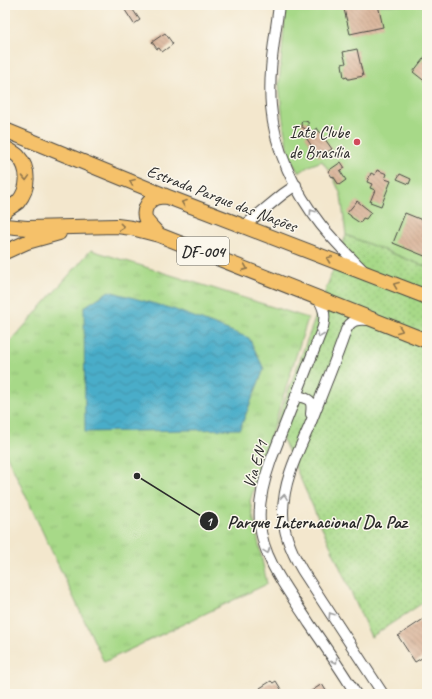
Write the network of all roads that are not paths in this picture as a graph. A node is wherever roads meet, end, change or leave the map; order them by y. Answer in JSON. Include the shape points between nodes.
{"nodes":[{"id":1,"x":279,"y":5,"type":"edge"},
{"id":2,"x":5,"y":130,"type":"edge"},
{"id":3,"x":5,"y":148,"type":"edge"},
{"id":4,"x":296,"y":185,"type":"junction"},
{"id":5,"x":168,"y":197,"type":"junction"},
{"id":6,"x":5,"y":211,"type":"edge"},
{"id":7,"x":5,"y":226,"type":"edge"},
{"id":8,"x":244,"y":226,"type":"junction"},
{"id":9,"x":83,"y":227,"type":"junction"},
{"id":10,"x":159,"y":235,"type":"junction"},
{"id":11,"x":5,"y":252,"type":"edge"},
{"id":12,"x":366,"y":273,"type":"junction"},
{"id":13,"x":427,"y":297,"type":"edge"},
{"id":14,"x":318,"y":298,"type":"junction"},
{"id":15,"x":372,"y":320,"type":"junction"},
{"id":16,"x":427,"y":341,"type":"edge"},
{"id":17,"x":296,"y":395,"type":"junction"},
{"id":18,"x":309,"y":426,"type":"junction"},
{"id":19,"x":356,"y":694,"type":"edge"},
{"id":20,"x":383,"y":694,"type":"edge"}],
"edges":[{"from":1,"to":4,"type":"street","via":[[270,81],[272,117],[282,156]]},
{"from":5,"to":2,"type":"highway","name":"Estrada Parque das Nações","number":"DF-004","one_way":true},
{"from":3,"to":6,"type":"highway","one_way":true,"via":[[18,156],[25,168],[27,179],[25,192],[18,202]]},
{"from":4,"to":8,"type":"street"},
{"from":12,"to":4,"type":"street","one_way":true,"via":[[321,224]]},
{"from":8,"to":5,"type":"highway","name":"Estrada Parque das Nações","number":"DF-004","one_way":true},
{"from":5,"to":10,"type":"highway","via":[[152,199],[145,210],[147,221]]},
{"from":7,"to":9,"type":"highway","number":"DF-004"},
{"from":12,"to":8,"type":"highway","name":"Estrada Parque das Nações","number":"DF-004","one_way":true},
{"from":9,"to":10,"type":"highway","number":"DF-004","one_way":true,"via":[[117,226]]},
{"from":9,"to":11,"type":"highway","via":[[27,242]]},
{"from":10,"to":14,"type":"highway","number":"DF-004","one_way":true},
{"from":13,"to":12,"type":"highway","name":"Estrada Parque das Nações","number":"DF-004","one_way":true},
{"from":14,"to":15,"type":"highway","number":"DF-004"},
{"from":14,"to":17,"type":"street","name":"Via EN1","one_way":true,"via":[[325,314],[323,327]]},
{"from":15,"to":16,"type":"highway","number":"DF-004","one_way":true},
{"from":15,"to":18,"type":"street","via":[[354,320],[347,327]]},
{"from":17,"to":18,"type":"street","via":[[311,402]]},
{"from":17,"to":19,"type":"street","name":"Via EN1","one_way":true,"via":[[264,482],[260,502],[261,531],[269,557],[282,582]]},
{"from":20,"to":18,"type":"street","one_way":true,"via":[[302,570],[289,543],[283,515],[286,487]]}]}
